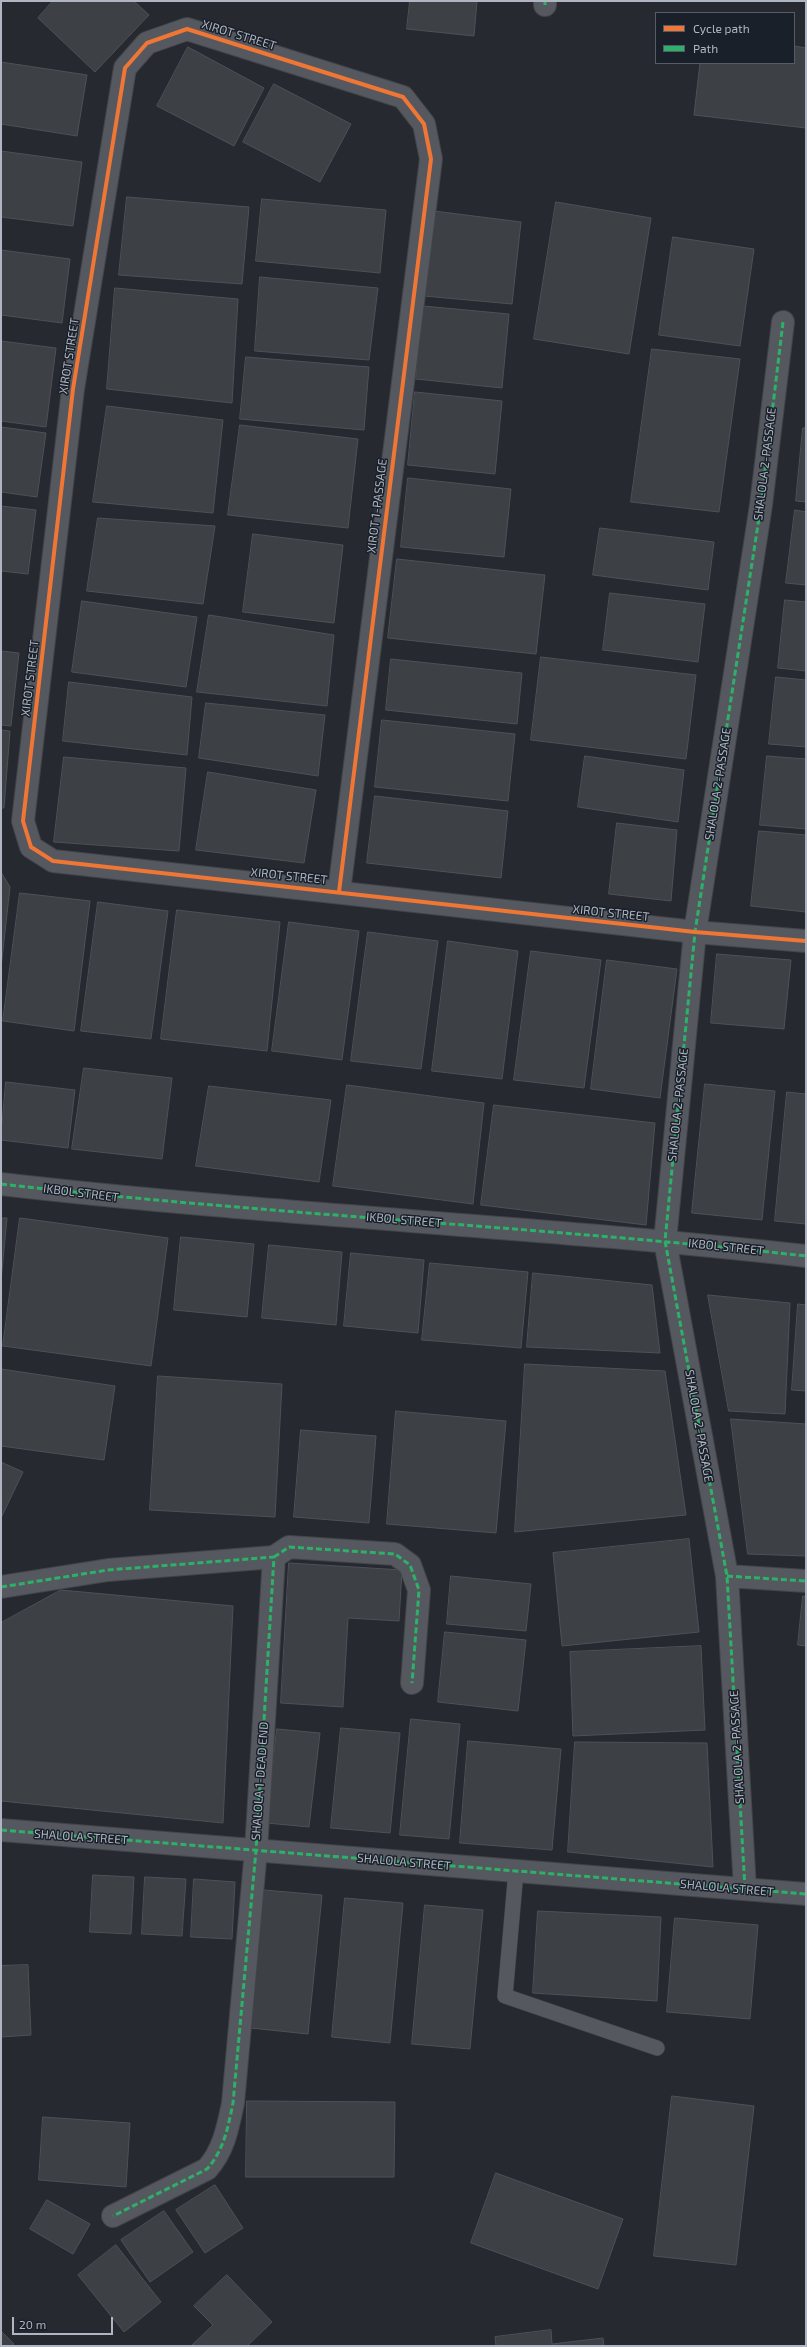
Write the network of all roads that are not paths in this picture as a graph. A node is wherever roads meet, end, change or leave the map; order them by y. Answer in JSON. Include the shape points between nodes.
{"nodes":[{"id":1,"x":424,"y":124,"type":"joint"},
{"id":2,"x":783,"y":322,"type":"dead end"},
{"id":3,"x":339,"y":892,"type":"junction"},
{"id":4,"x":695,"y":932,"type":"junction"},
{"id":5,"x":806,"y":941,"type":"edge"},
{"id":6,"x":1,"y":1184,"type":"edge"},
{"id":7,"x":665,"y":1241,"type":"junction"},
{"id":8,"x":806,"y":1256,"type":"edge"},
{"id":9,"x":274,"y":1557,"type":"junction"},
{"id":10,"x":727,"y":1576,"type":"junction"},
{"id":11,"x":806,"y":1581,"type":"edge"},
{"id":12,"x":1,"y":1587,"type":"edge"},
{"id":13,"x":412,"y":1683,"type":"dead end"},
{"id":14,"x":1,"y":1830,"type":"edge"},
{"id":15,"x":256,"y":1850,"type":"junction"},
{"id":16,"x":516,"y":1871,"type":"junction"},
{"id":17,"x":745,"y":1889,"type":"junction"},
{"id":18,"x":806,"y":1894,"type":"edge"},
{"id":19,"x":657,"y":2048,"type":"dead end"},
{"id":20,"x":113,"y":2216,"type":"dead end"}],
"edges":[{"from":1,"to":3,"type":"street","name":"XIROT 1-PASSAGE","via":[[431,159]]},
{"from":1,"to":3,"type":"street","name":"XIROT STREET","via":[[403,97],[187,29],[147,43],[125,68],[73,389],[24,821],[31,847],[53,861]]},
{"from":2,"to":4,"type":"street","name":"SHALOLA 2-PASSAGE","via":[[761,505]]},
{"from":3,"to":4,"type":"street","name":"XIROT STREET"},
{"from":4,"to":5,"type":"street","name":"XIROT STREET"},
{"from":4,"to":7,"type":"street","name":"SHALOLA 2-PASSAGE"},
{"from":6,"to":7,"type":"street","name":"IKBOL STREET","via":[[118,1197]]},
{"from":7,"to":8,"type":"street","name":"IKBOL STREET"},
{"from":7,"to":10,"type":"street","name":"SHALOLA 2-PASSAGE"},
{"from":9,"to":12,"type":"street","via":[[108,1570]]},
{"from":9,"to":13,"type":"street","via":[[289,1547],[395,1554],[410,1565],[419,1590]]},
{"from":9,"to":15,"type":"street","name":"SHALOLA 1-DEAD END"},
{"from":10,"to":11,"type":"street"},
{"from":10,"to":17,"type":"street","name":"SHALOLA 2-PASSAGE"},
{"from":14,"to":15,"type":"street","name":"SHALOLA STREET"},
{"from":15,"to":16,"type":"street","name":"SHALOLA STREET"},
{"from":15,"to":20,"type":"street","name":"SHALOLA 1-DEAD END","via":[[233,2103],[226,2137],[216,2159],[207,2169]]},
{"from":16,"to":17,"type":"street","name":"SHALOLA STREET"},
{"from":16,"to":19,"type":"lane","via":[[504,1996]]},
{"from":17,"to":18,"type":"street","name":"SHALOLA STREET"}]}
